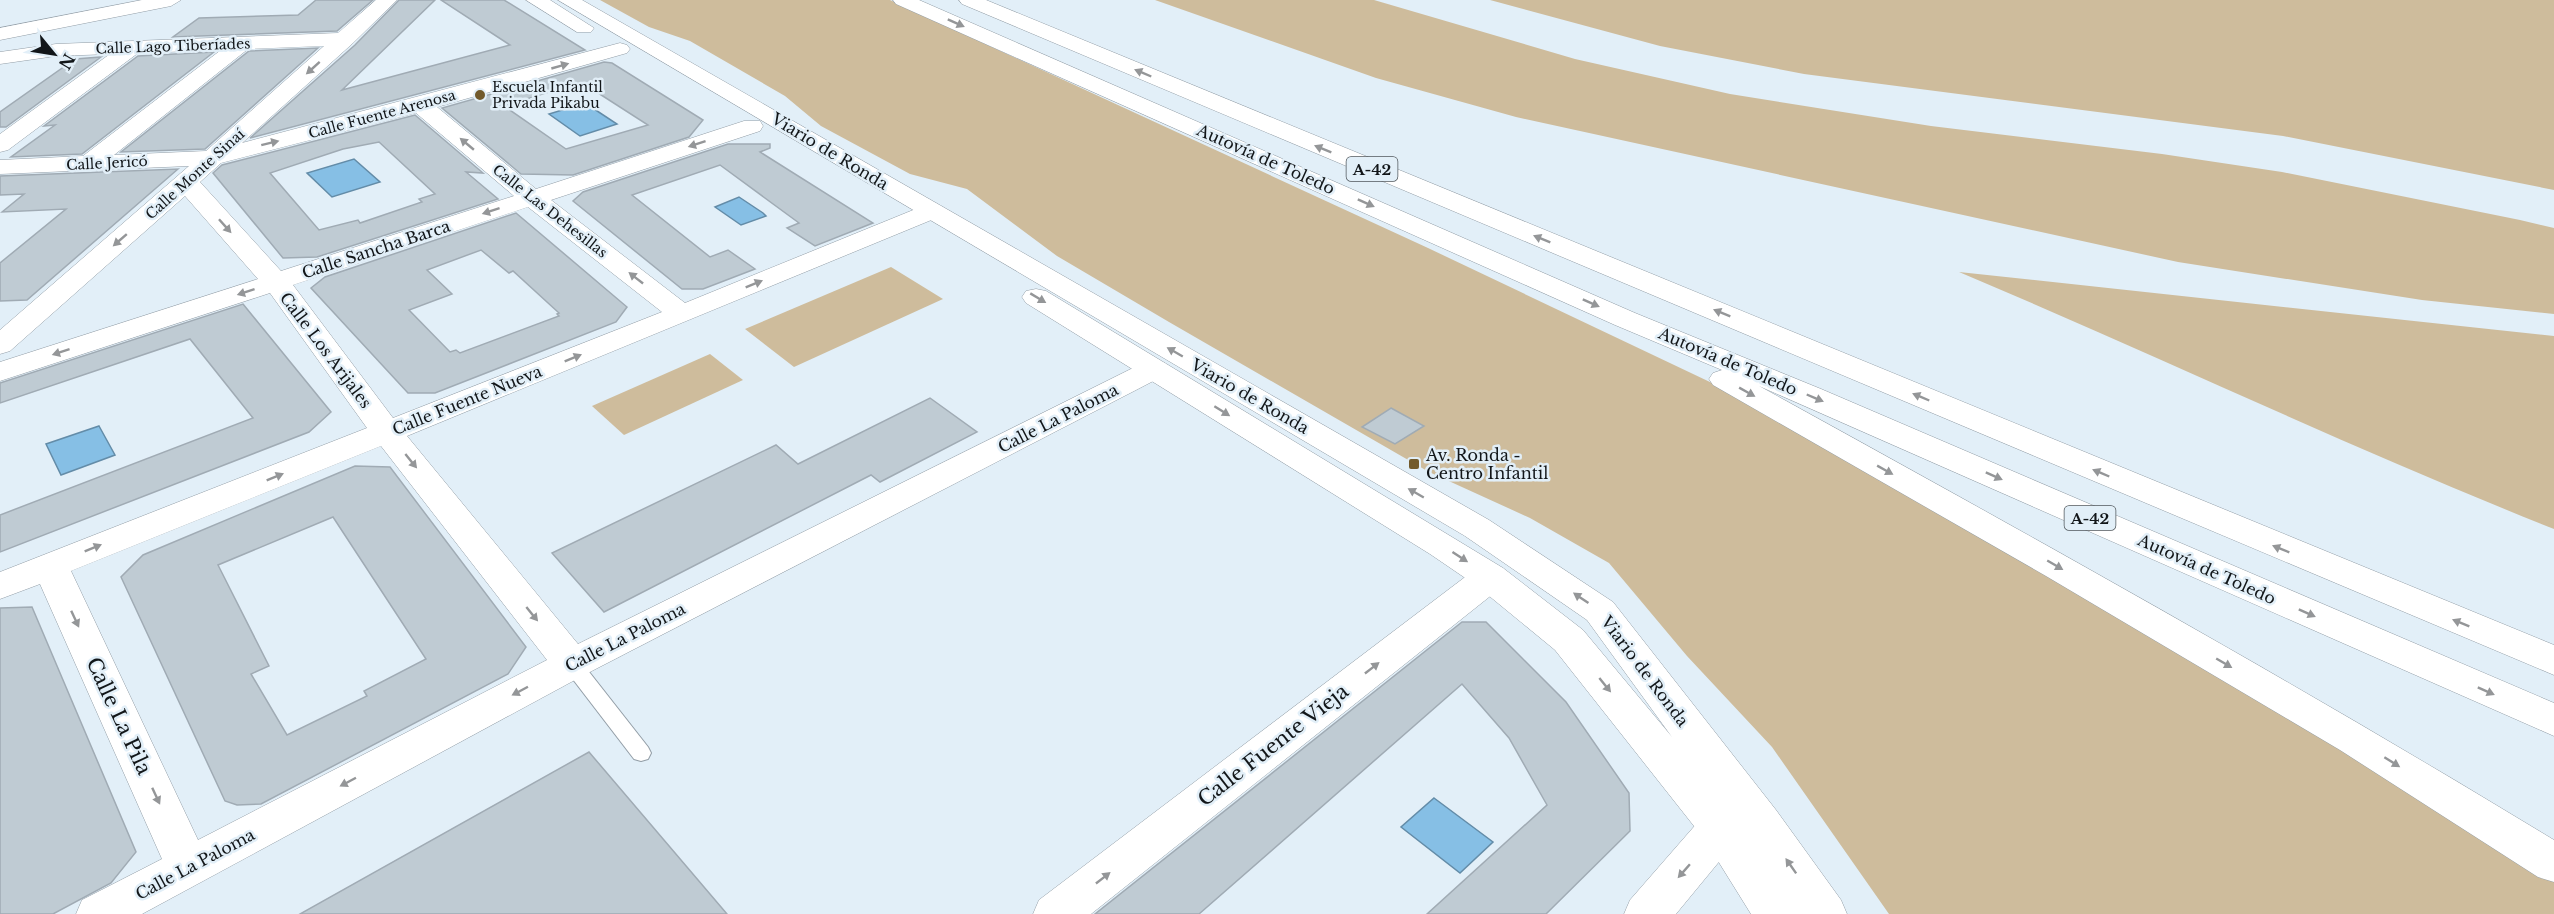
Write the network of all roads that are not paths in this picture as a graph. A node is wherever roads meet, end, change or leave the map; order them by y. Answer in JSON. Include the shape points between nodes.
{"nodes":[{"id":1,"x":54,"y":0,"type":"edge"},
{"id":2,"x":171,"y":0,"type":"edge"},
{"id":3,"x":387,"y":0,"type":"edge"},
{"id":4,"x":536,"y":0,"type":"edge"},
{"id":5,"x":568,"y":0,"type":"edge"},
{"id":6,"x":903,"y":0,"type":"edge"},
{"id":7,"x":969,"y":0,"type":"edge"},
{"id":8,"x":72,"y":21,"type":"junction"},
{"id":9,"x":0,"y":34,"type":"edge"},
{"id":10,"x":346,"y":39,"type":"junction"},
{"id":11,"x":243,"y":43,"type":"junction"},
{"id":12,"x":133,"y":47,"type":"junction"},
{"id":13,"x":620,"y":49,"type":"junction"},
{"id":14,"x":25,"y":55,"type":"junction"},
{"id":15,"x":0,"y":58,"type":"edge"},
{"id":16,"x":0,"y":72,"type":"edge"},
{"id":17,"x":420,"y":105,"type":"junction"},
{"id":18,"x":752,"y":126,"type":"junction"},
{"id":19,"x":0,"y":145,"type":"edge"},
{"id":20,"x":213,"y":158,"type":"junction"},
{"id":21,"x":89,"y":164,"type":"junction"},
{"id":22,"x":0,"y":168,"type":"edge"},
{"id":23,"x":186,"y":182,"type":"junction"},
{"id":24,"x":532,"y":198,"type":"junction"},
{"id":25,"x":921,"y":215,"type":"junction"},
{"id":26,"x":276,"y":282,"type":"junction"},
{"id":27,"x":682,"y":314,"type":"junction"},
{"id":28,"x":1625,"y":319,"type":"junction"},
{"id":29,"x":0,"y":345,"type":"edge"},
{"id":30,"x":1154,"y":369,"type":"junction"},
{"id":31,"x":0,"y":372,"type":"edge"},
{"id":32,"x":387,"y":432,"type":"junction"},
{"id":33,"x":50,"y":566,"type":"junction"},
{"id":34,"x":1490,"y":577,"type":"junction"},
{"id":35,"x":0,"y":585,"type":"edge"},
{"id":36,"x":2554,"y":661,"type":"edge"},
{"id":37,"x":572,"y":664,"type":"junction"},
{"id":38,"x":2554,"y":720,"type":"edge"},
{"id":39,"x":641,"y":753,"type":"dead end"},
{"id":40,"x":1722,"y":827,"type":"junction"},
{"id":41,"x":2554,"y":863,"type":"edge"},
{"id":42,"x":188,"y":867,"type":"junction"},
{"id":43,"x":99,"y":914,"type":"edge"},
{"id":44,"x":1056,"y":914,"type":"edge"},
{"id":45,"x":1647,"y":914,"type":"edge"},
{"id":46,"x":1777,"y":914,"type":"edge"},
{"id":47,"x":1824,"y":914,"type":"edge"}],
"edges":[{"from":1,"to":8,"type":"main road"},
{"from":2,"to":8,"type":"main road"},
{"from":3,"to":10,"type":"main road","name":"Calle Monte Sinaí"},
{"from":4,"to":13,"type":"main road","name":"Viario de Ronda"},
{"from":5,"to":25,"type":"main road","name":"Viario de Ronda"},
{"from":6,"to":28,"type":"main road","name":"Autovía de Toledo","number":"A-42","one_way":true},
{"from":36,"to":7,"type":"main road","name":"Autovía de Toledo","number":"A-42","one_way":true},
{"from":8,"to":9,"type":"main road"},
{"from":8,"to":14,"type":"main road"},
{"from":10,"to":11,"type":"main road","name":"Calle Lago Tiberíades"},
{"from":10,"to":20,"type":"main road","name":"Calle Monte Sinaí","one_way":true},
{"from":11,"to":12,"type":"main road","name":"Calle Lago Tiberíades"},
{"from":11,"to":21,"type":"main road"},
{"from":12,"to":14,"type":"main road","name":"Calle Lago Tiberíades"},
{"from":12,"to":19,"type":"main road"},
{"from":17,"to":13,"type":"main road","name":"Calle Fuente Arenosa","one_way":true},
{"from":13,"to":18,"type":"main road","name":"Viario de Ronda"},
{"from":14,"to":15,"type":"main road","name":"Calle Lago Tiberíades"},
{"from":14,"to":16,"type":"main road"},
{"from":20,"to":17,"type":"main road","name":"Calle Fuente Arenosa","one_way":true},
{"from":24,"to":17,"type":"main road","name":"Calle Las Dehesillas","one_way":true},
{"from":18,"to":24,"type":"main road","name":"Calle Sancha Barca","one_way":true},
{"from":18,"to":25,"type":"main road","name":"Viario de Ronda"},
{"from":20,"to":21,"type":"main road","name":"Calle Jericó"},
{"from":20,"to":23,"type":"main road","name":"Calle Monte Sinaí"},
{"from":21,"to":22,"type":"main road","name":"Calle Jericó"},
{"from":23,"to":26,"type":"main road","name":"Calle Los Arijales","one_way":true},
{"from":23,"to":29,"type":"main road","name":"Calle Monte Sinaí","one_way":true},
{"from":24,"to":26,"type":"main road","name":"Calle Sancha Barca","one_way":true},
{"from":27,"to":24,"type":"main road","name":"Calle Las Dehesillas","one_way":true},
{"from":27,"to":25,"type":"main road","name":"Calle Fuente Nueva","one_way":true},
{"from":25,"to":30,"type":"main road","name":"Viario de Ronda","one_way":true},
{"from":47,"to":25,"type":"main road","name":"Viario de Ronda","one_way":true,"via":[[1600,611],[1476,528]]},
{"from":26,"to":31,"type":"main road","name":"Calle Sancha Barca","one_way":true},
{"from":26,"to":32,"type":"main road","name":"Calle Los Arijales"},
{"from":32,"to":27,"type":"main road","name":"Calle Fuente Nueva","one_way":true},
{"from":28,"to":38,"type":"main road","name":"Autovía de Toledo","number":"A-42","one_way":true},
{"from":28,"to":41,"type":"main road","one_way":true,"via":[[1655,341],[2059,567],[2355,739]]},
{"from":30,"to":34,"type":"main road","name":"Viario de Ronda","one_way":true},
{"from":30,"to":37,"type":"main road","name":"Calle La Paloma"},
{"from":33,"to":32,"type":"main road","name":"Calle Fuente Nueva","one_way":true},
{"from":32,"to":37,"type":"main road","name":"Calle Los Arijales","one_way":true},
{"from":33,"to":35,"type":"main road","name":"Calle Fuente Nueva"},
{"from":33,"to":42,"type":"main road","name":"Calle La Pila","one_way":true},
{"from":34,"to":40,"type":"main road","name":"Viario de Ronda","one_way":true,"via":[[1569,640]]},
{"from":44,"to":34,"type":"main road","name":"Calle Fuente Vieja","one_way":true},
{"from":37,"to":39,"type":"lane"},
{"from":37,"to":42,"type":"main road","name":"Calle La Paloma","one_way":true},
{"from":40,"to":45,"type":"main road","one_way":true},
{"from":40,"to":46,"type":"main road","name":"Viario de Ronda"},
{"from":42,"to":43,"type":"main road","name":"Calle La Paloma"}]}
